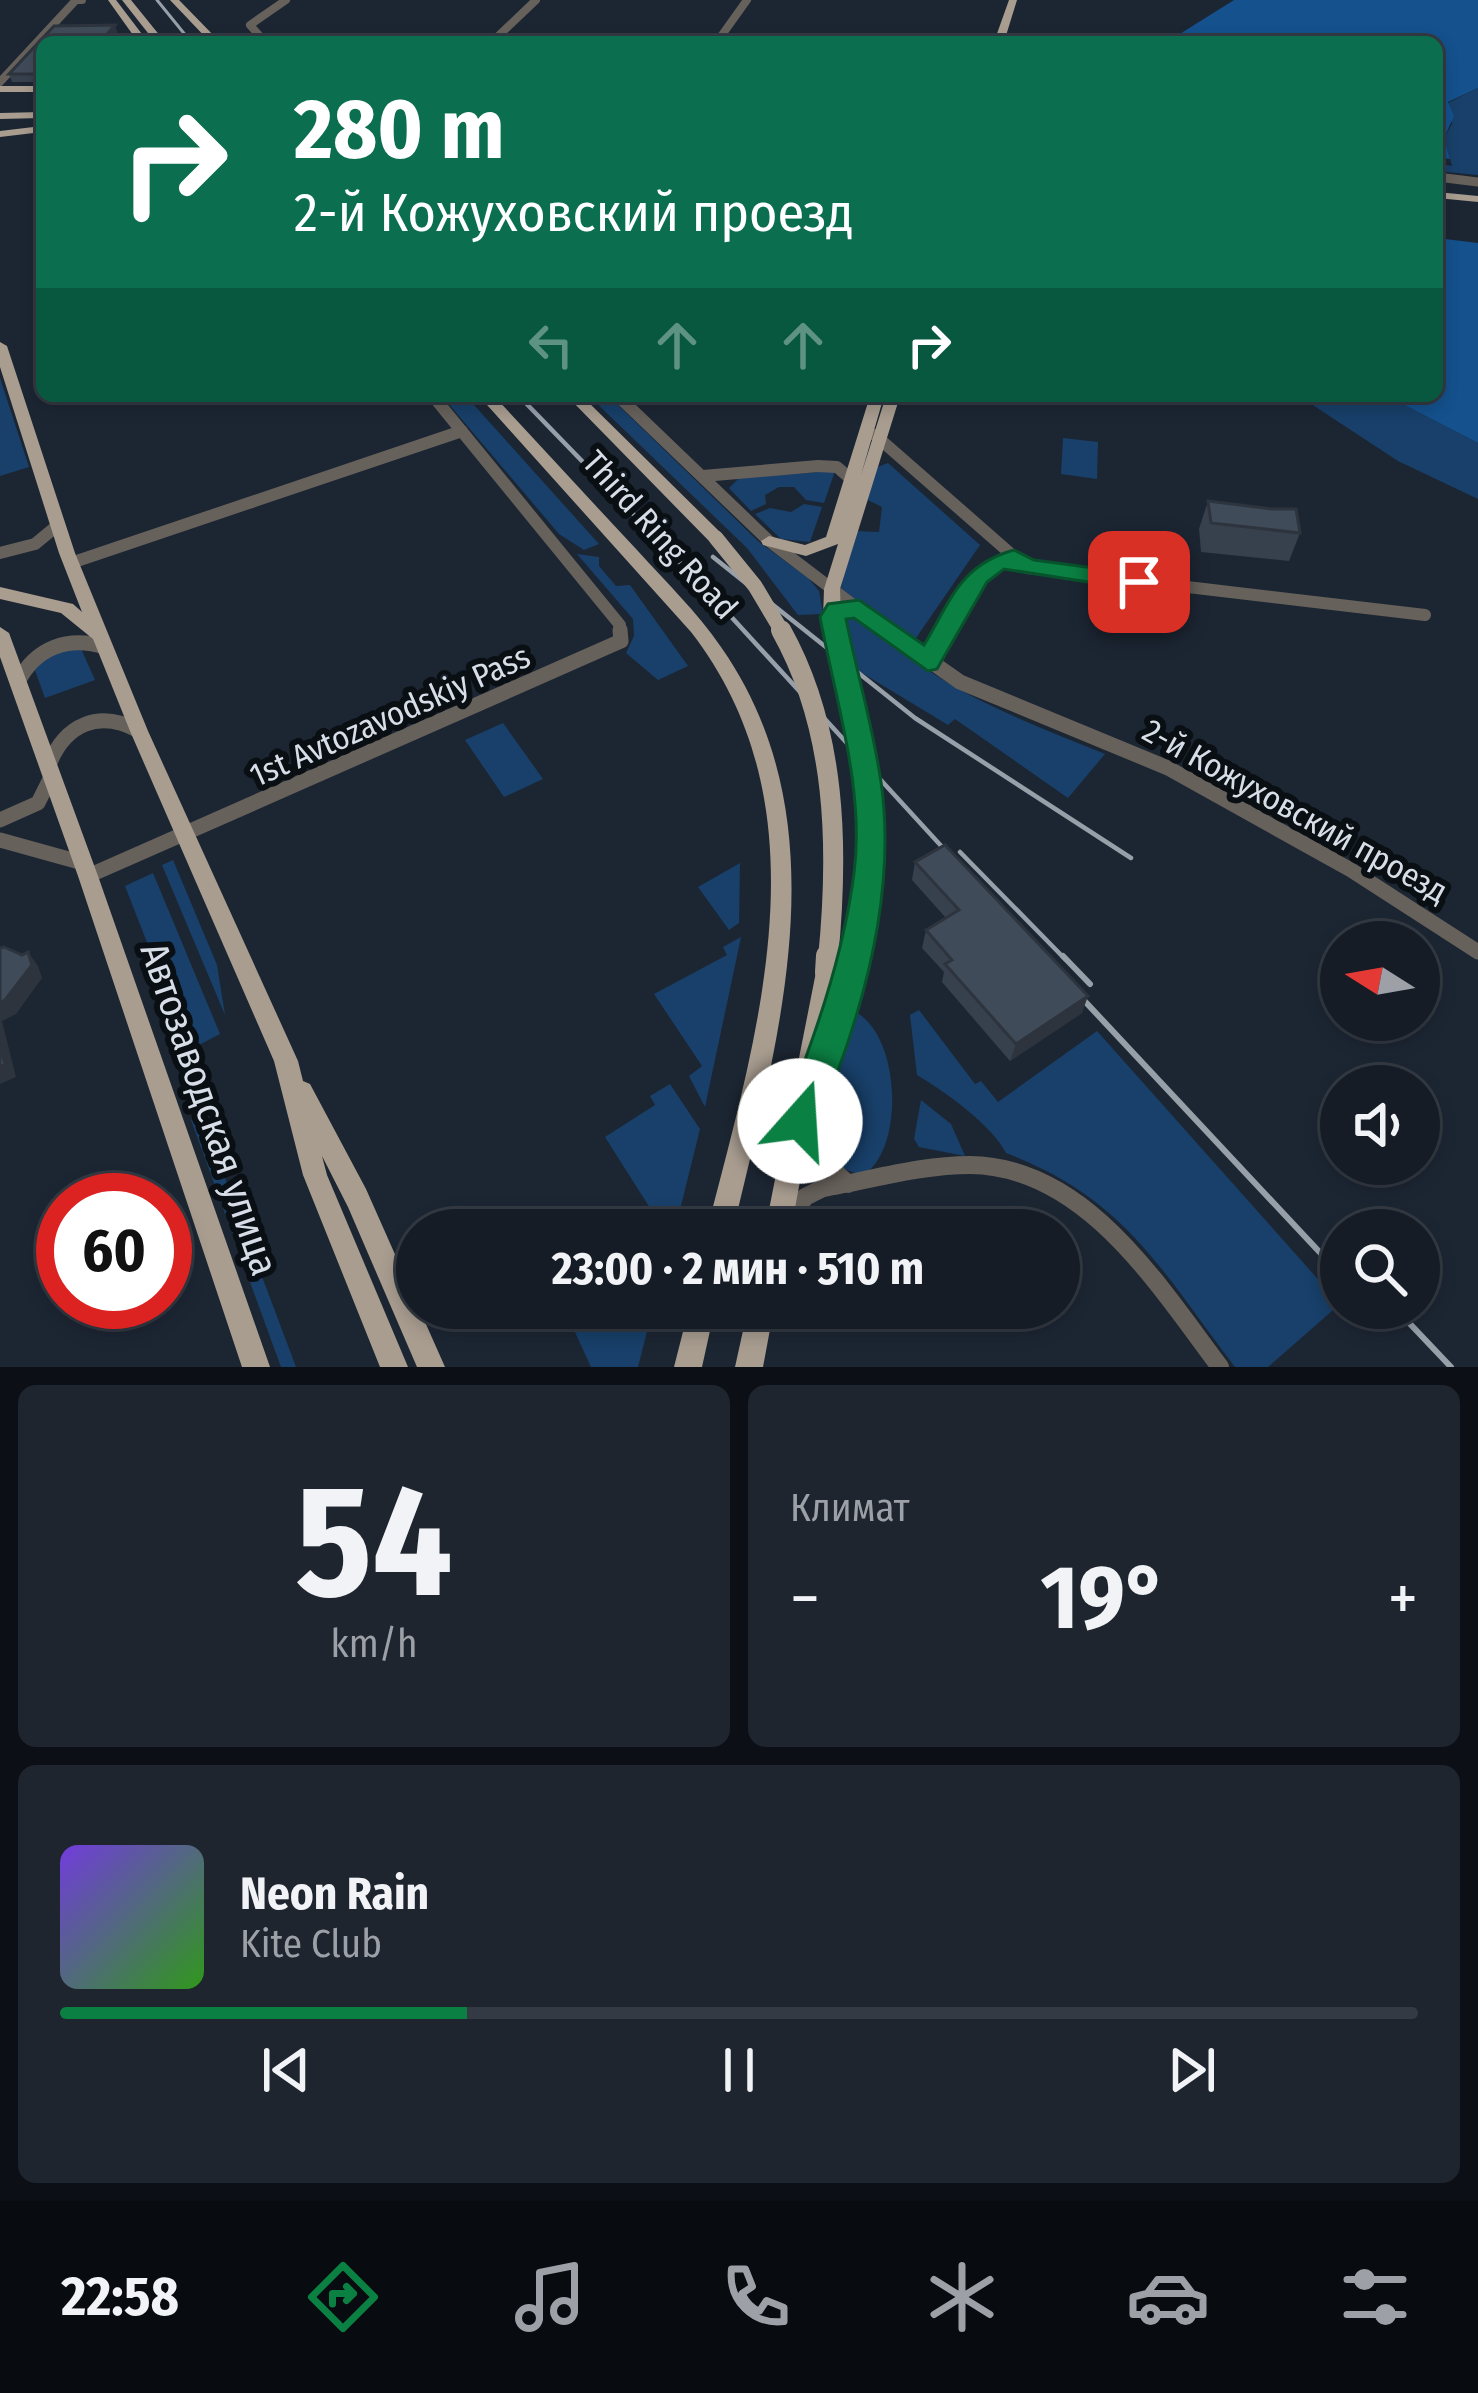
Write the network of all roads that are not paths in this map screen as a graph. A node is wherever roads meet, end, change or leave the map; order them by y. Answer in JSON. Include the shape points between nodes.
{"nodes":[{"id":1,"x":82,"y":0,"type":"edge"},
{"id":2,"x":112,"y":0,"type":"edge"},
{"id":3,"x":126,"y":0,"type":"edge"},
{"id":4,"x":174,"y":0,"type":"edge"},
{"id":5,"x":286,"y":0,"type":"edge"},
{"id":6,"x":536,"y":0,"type":"edge"},
{"id":7,"x":748,"y":0,"type":"edge"},
{"id":8,"x":1013,"y":0,"type":"edge"},
{"id":9,"x":44,"y":36,"type":"edge"},
{"id":10,"x":139,"y":36,"type":"edge"},
{"id":11,"x":155,"y":36,"type":"edge"},
{"id":12,"x":209,"y":36,"type":"edge"},
{"id":13,"x":259,"y":36,"type":"edge"},
{"id":14,"x":498,"y":36,"type":"edge"},
{"id":15,"x":721,"y":36,"type":"edge"},
{"id":16,"x":1001,"y":36,"type":"edge"},
{"id":17,"x":36,"y":45,"type":"edge"},
{"id":18,"x":0,"y":85,"type":"edge"},
{"id":19,"x":36,"y":88,"type":"edge"},
{"id":20,"x":36,"y":112,"type":"edge"},
{"id":21,"x":36,"y":113,"type":"edge"},
{"id":22,"x":0,"y":114,"type":"edge"},
{"id":23,"x":36,"y":130,"type":"edge"},
{"id":24,"x":0,"y":134,"type":"edge"},
{"id":25,"x":1443,"y":178,"type":"edge"},
{"id":26,"x":1478,"y":182,"type":"edge"},
{"id":27,"x":1443,"y":200,"type":"edge"},
{"id":28,"x":1478,"y":203,"type":"edge"},
{"id":29,"x":0,"y":346,"type":"edge"},
{"id":30,"x":438,"y":402,"type":"edge"},
{"id":31,"x":491,"y":402,"type":"edge"},
{"id":32,"x":580,"y":402,"type":"edge"},
{"id":33,"x":623,"y":402,"type":"edge"},
{"id":34,"x":876,"y":402,"type":"edge"},
{"id":35,"x":890,"y":402,"type":"edge"},
{"id":36,"x":462,"y":431,"type":"junction"},
{"id":37,"x":873,"y":433,"type":"junction"},
{"id":38,"x":703,"y":476,"type":"junction"},
{"id":39,"x":851,"y":479,"type":"junction"},
{"id":40,"x":58,"y":525,"type":"junction"},
{"id":41,"x":769,"y":542,"type":"junction"},
{"id":42,"x":0,"y":553,"type":"edge"},
{"id":43,"x":1014,"y":558,"type":"junction"},
{"id":44,"x":71,"y":562,"type":"junction"},
{"id":45,"x":832,"y":589,"type":"junction"},
{"id":46,"x":0,"y":593,"type":"edge"},
{"id":47,"x":859,"y":609,"type":"junction"},
{"id":48,"x":1425,"y":615,"type":"dead end"},
{"id":49,"x":832,"y":617,"type":"junction"},
{"id":50,"x":0,"y":633,"type":"edge"},
{"id":51,"x":104,"y":645,"type":"junction"},
{"id":52,"x":928,"y":662,"type":"junction"},
{"id":53,"x":18,"y":682,"type":"junction"},
{"id":54,"x":139,"y":731,"type":"junction"},
{"id":55,"x":51,"y":769,"type":"junction"},
{"id":56,"x":0,"y":820,"type":"edge"},
{"id":57,"x":185,"y":834,"type":"junction"},
{"id":58,"x":0,"y":840,"type":"edge"},
{"id":59,"x":86,"y":869,"type":"junction"},
{"id":60,"x":1478,"y":952,"type":"edge"},
{"id":61,"x":838,"y":976,"type":"junction"},
{"id":62,"x":286,"y":1061,"type":"junction"},
{"id":63,"x":802,"y":1110,"type":"junction"},
{"id":64,"x":848,"y":1184,"type":"junction"},
{"id":65,"x":725,"y":1209,"type":"edge"},
{"id":66,"x":784,"y":1209,"type":"edge"},
{"id":67,"x":797,"y":1209,"type":"edge"},
{"id":68,"x":697,"y":1329,"type":"edge"},
{"id":69,"x":757,"y":1329,"type":"edge"},
{"id":70,"x":256,"y":1367,"type":"edge"},
{"id":71,"x":394,"y":1367,"type":"edge"},
{"id":72,"x":431,"y":1367,"type":"edge"},
{"id":73,"x":688,"y":1367,"type":"edge"},
{"id":74,"x":749,"y":1367,"type":"edge"},
{"id":75,"x":1220,"y":1367,"type":"edge"}],
"edges":[{"from":1,"to":9,"type":"street"},
{"from":2,"to":10,"type":"main road"},
{"from":3,"to":11,"type":"main road"},
{"from":4,"to":12,"type":"main road"},
{"from":5,"to":13,"type":"street","via":[[250,26]]},
{"from":6,"to":14,"type":"street"},
{"from":7,"to":15,"type":"street"},
{"from":8,"to":16,"type":"main road"},
{"from":17,"to":18,"type":"street"},
{"from":18,"to":19,"type":"main road"},
{"from":20,"to":22,"type":"main road"},
{"from":21,"to":22,"type":"main road"},
{"from":23,"to":24,"type":"main road"},
{"from":25,"to":26,"type":"street"},
{"from":27,"to":28,"type":"main road"},
{"from":29,"to":40,"type":"main road"},
{"from":30,"to":36,"type":"street"},
{"from":31,"to":65,"type":"main road","name":"Third Ring Road","via":[[683,611],[757,725],[786,888],[775,994]]},
{"from":32,"to":61,"type":"main road","name":"Third Ring Road","bridge":true,"via":[[752,580],[803,670],[823,733]]},
{"from":33,"to":38,"type":"street","name":"2-й Кожуховский проезд"},
{"from":34,"to":37,"type":"main road"},
{"from":35,"to":37,"type":"main road"},
{"from":36,"to":44,"type":"street"},
{"from":36,"to":57,"type":"street","name":"1st Avtozavodskiy Pass","via":[[623,635],[616,645]]},
{"from":37,"to":39,"type":"main road"},
{"from":37,"to":43,"type":"street"},
{"from":37,"to":45,"type":"main road"},
{"from":38,"to":39,"type":"street","via":[[818,466],[837,467]]},
{"from":38,"to":41,"type":"street","name":"2-й Кожуховский проезд"},
{"from":39,"to":41,"type":"main road","via":[[833,540],[806,550]]},
{"from":40,"to":42,"type":"street","via":[[35,544]]},
{"from":40,"to":44,"type":"main road"},
{"from":41,"to":45,"type":"street","name":"2-й Кожуховский проезд"},
{"from":43,"to":48,"type":"street","via":[[1027,568]]},
{"from":43,"to":52,"type":"street","via":[[978,576]]},
{"from":44,"to":51,"type":"main road"},
{"from":45,"to":47,"type":"street","name":"2-й Кожуховский проезд"},
{"from":45,"to":49,"type":"main road"},
{"from":46,"to":51,"type":"main road","via":[[67,608]]},
{"from":47,"to":49,"type":"street","via":[[842,607]]},
{"from":47,"to":52,"type":"street","name":"2-й Кожуховский проезд"},
{"from":49,"to":61,"type":"main road","bridge":true,"via":[[871,818],[870,870]]},
{"from":50,"to":53,"type":"main road","name":"Автозаводская улица"},
{"from":51,"to":53,"type":"street","via":[[46,648]]},
{"from":51,"to":54,"type":"main road"},
{"from":52,"to":60,"type":"street","name":"2-й Кожуховский проезд","via":[[1168,767]]},
{"from":53,"to":55,"type":"main road","name":"Автозаводская улица"},
{"from":54,"to":55,"type":"street","via":[[119,718],[84,722],[62,737]]},
{"from":54,"to":57,"type":"main road"},
{"from":55,"to":56,"type":"street","via":[[38,802]]},
{"from":55,"to":59,"type":"main road","name":"Автозаводская улица"},
{"from":57,"to":59,"type":"street","name":"1st Avtozavodskiy Pass"},
{"from":57,"to":62,"type":"main road"},
{"from":58,"to":59,"type":"street"},
{"from":59,"to":70,"type":"main road","name":"Автозаводская улица"},
{"from":61,"to":63,"type":"main road"},
{"from":62,"to":71,"type":"main road","via":[[330,1217]]},
{"from":62,"to":72,"type":"main road"},
{"from":63,"to":64,"type":"street","via":[[818,1157]]},
{"from":63,"to":66,"type":"main road"},
{"from":64,"to":67,"type":"street","via":[[806,1197]]},
{"from":64,"to":75,"type":"street","via":[[979,1166],[1017,1172],[1084,1206]]},
{"from":68,"to":73,"type":"main road"},
{"from":69,"to":74,"type":"main road"}]}
